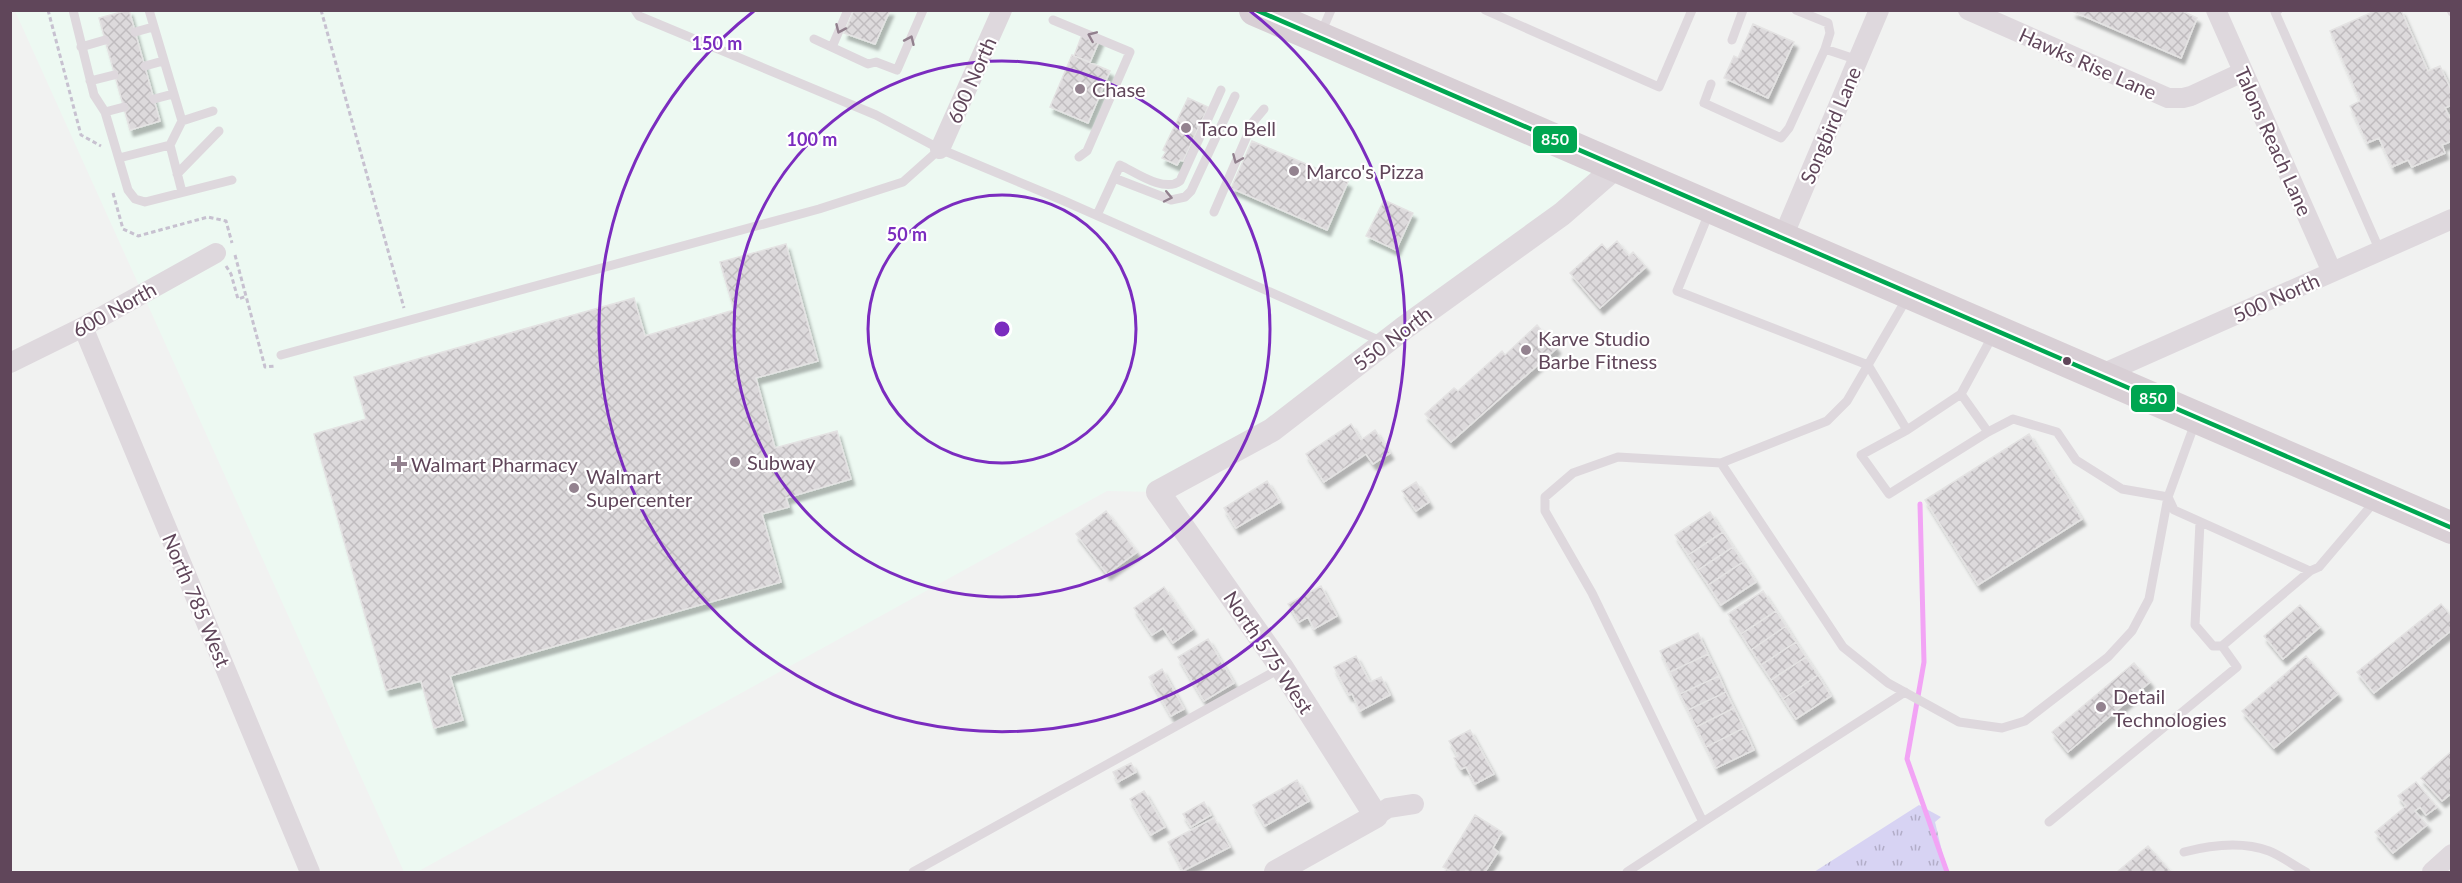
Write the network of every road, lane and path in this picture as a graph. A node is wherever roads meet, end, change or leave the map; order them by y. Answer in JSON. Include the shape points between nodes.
{"nodes":[{"id":1,"x":73,"y":10,"type":"edge"},
{"id":2,"x":148,"y":10,"type":"edge"},
{"id":3,"x":321,"y":10,"type":"edge"},
{"id":4,"x":634,"y":10,"type":"edge"},
{"id":5,"x":848,"y":10,"type":"edge"},
{"id":6,"x":923,"y":10,"type":"edge"},
{"id":7,"x":1002,"y":10,"type":"edge"},
{"id":8,"x":1255,"y":10,"type":"edge"},
{"id":9,"x":1331,"y":10,"type":"edge"},
{"id":10,"x":1485,"y":10,"type":"edge"},
{"id":11,"x":1692,"y":10,"type":"edge"},
{"id":12,"x":1743,"y":10,"type":"edge"},
{"id":13,"x":1796,"y":10,"type":"edge"},
{"id":14,"x":1879,"y":10,"type":"edge"},
{"id":15,"x":1968,"y":10,"type":"edge"},
{"id":16,"x":2216,"y":10,"type":"edge"},
{"id":17,"x":2278,"y":10,"type":"edge"},
{"id":18,"x":1053,"y":20,"type":"dead end"},
{"id":19,"x":153,"y":27,"type":"junction"},
{"id":20,"x":135,"y":32,"type":"dead end"},
{"id":21,"x":814,"y":39,"type":"dead end"},
{"id":22,"x":1319,"y":39,"type":"junction"},
{"id":23,"x":105,"y":40,"type":"dead end"},
{"id":24,"x":1732,"y":40,"type":"dead end"},
{"id":25,"x":81,"y":47,"type":"junction"},
{"id":26,"x":832,"y":47,"type":"junction"},
{"id":27,"x":1825,"y":49,"type":"junction"},
{"id":28,"x":1858,"y":60,"type":"junction"},
{"id":29,"x":163,"y":61,"type":"junction"},
{"id":30,"x":145,"y":66,"type":"dead end"},
{"id":31,"x":2243,"y":72,"type":"junction"},
{"id":32,"x":114,"y":75,"type":"dead end"},
{"id":33,"x":90,"y":81,"type":"junction"},
{"id":34,"x":1712,"y":84,"type":"dead end"},
{"id":35,"x":1221,"y":90,"type":"dead end"},
{"id":36,"x":173,"y":94,"type":"junction"},
{"id":37,"x":1235,"y":96,"type":"dead end"},
{"id":38,"x":154,"y":99,"type":"dead end"},
{"id":39,"x":124,"y":107,"type":"dead end"},
{"id":40,"x":1264,"y":109,"type":"dead end"},
{"id":41,"x":213,"y":111,"type":"dead end"},
{"id":42,"x":105,"y":112,"type":"junction"},
{"id":43,"x":182,"y":120,"type":"junction"},
{"id":44,"x":219,"y":131,"type":"dead end"},
{"id":45,"x":170,"y":145,"type":"junction"},
{"id":46,"x":940,"y":149,"type":"junction"},
{"id":47,"x":1079,"y":157,"type":"dead end"},
{"id":48,"x":119,"y":158,"type":"junction"},
{"id":49,"x":1616,"y":167,"type":"junction"},
{"id":50,"x":177,"y":174,"type":"junction"},
{"id":51,"x":1114,"y":178,"type":"junction"},
{"id":52,"x":232,"y":180,"type":"dead end"},
{"id":53,"x":182,"y":192,"type":"junction"},
{"id":54,"x":1711,"y":208,"type":"junction"},
{"id":55,"x":1214,"y":212,"type":"dead end"},
{"id":56,"x":1097,"y":215,"type":"junction"},
{"id":57,"x":2451,"y":219,"type":"edge"},
{"id":58,"x":1782,"y":238,"type":"junction"},
{"id":59,"x":2380,"y":251,"type":"junction"},
{"id":60,"x":216,"y":253,"type":"joint"},
{"id":61,"x":2332,"y":272,"type":"junction"},
{"id":62,"x":1910,"y":294,"type":"junction"},
{"id":63,"x":247,"y":296,"type":"dead end"},
{"id":64,"x":408,"y":321,"type":"junction"},
{"id":65,"x":83,"y":327,"type":"junction"},
{"id":66,"x":1996,"y":330,"type":"junction"},
{"id":67,"x":1385,"y":343,"type":"junction"},
{"id":68,"x":281,"y":355,"type":"dead end"},
{"id":69,"x":10,"y":363,"type":"edge"},
{"id":70,"x":1868,"y":364,"type":"junction"},
{"id":71,"x":2100,"y":375,"type":"junction"},
{"id":72,"x":1961,"y":394,"type":"junction"},
{"id":73,"x":2197,"y":418,"type":"junction"},
{"id":74,"x":1907,"y":430,"type":"junction"},
{"id":75,"x":1988,"y":432,"type":"junction"},
{"id":76,"x":1721,"y":464,"type":"junction"},
{"id":77,"x":1158,"y":492,"type":"joint"},
{"id":78,"x":2168,"y":497,"type":"junction"},
{"id":79,"x":2379,"y":497,"type":"junction"},
{"id":80,"x":2200,"y":522,"type":"junction"},
{"id":81,"x":2451,"y":528,"type":"edge"},
{"id":82,"x":2310,"y":571,"type":"junction"},
{"id":83,"x":2222,"y":646,"type":"junction"},
{"id":84,"x":1282,"y":668,"type":"junction"},
{"id":85,"x":1905,"y":692,"type":"junction"},
{"id":86,"x":1414,"y":804,"type":"dead end"},
{"id":87,"x":1376,"y":816,"type":"junction"},
{"id":88,"x":1703,"y":822,"type":"junction"},
{"id":89,"x":2049,"y":822,"type":"dead end"},
{"id":90,"x":2184,"y":852,"type":"dead end"},
{"id":91,"x":2451,"y":854,"type":"edge"},
{"id":92,"x":310,"y":873,"type":"edge"},
{"id":93,"x":913,"y":873,"type":"edge"},
{"id":94,"x":1276,"y":873,"type":"edge"},
{"id":95,"x":1627,"y":873,"type":"edge"},
{"id":96,"x":2306,"y":873,"type":"edge"},
{"id":97,"x":2432,"y":873,"type":"edge"}],
"edges":[{"from":1,"to":25,"type":"lane"},
{"from":2,"to":19,"type":"lane"},
{"from":3,"to":64,"type":"path"},
{"from":4,"to":46,"type":"lane","via":[[639,16],[876,115]]},
{"from":5,"to":26,"type":"lane","one_way":true},
{"from":26,"to":6,"type":"lane","one_way":true,"via":[[868,64],[876,62],[897,70]]},
{"from":7,"to":46,"type":"street","name":"600 North"},
{"from":8,"to":22,"type":"main road"},
{"from":9,"to":22,"type":"lane"},
{"from":10,"to":11,"type":"lane","via":[[1659,87]]},
{"from":12,"to":24,"type":"lane"},
{"from":13,"to":27,"type":"lane","via":[[1828,23],[1830,33]]},
{"from":14,"to":28,"type":"street","name":"Songbird Lane"},
{"from":15,"to":31,"type":"street","name":"Hawks Rise Lane","via":[[2168,98],[2191,96]]},
{"from":16,"to":31,"type":"street","name":"Talons Reach Lane"},
{"from":17,"to":59,"type":"lane","via":[[2275,12]]},
{"from":47,"to":18,"type":"lane","one_way":true,"via":[[1087,150],[1130,52]]},
{"from":19,"to":20,"type":"lane"},
{"from":19,"to":29,"type":"lane"},
{"from":21,"to":26,"type":"lane"},
{"from":22,"to":49,"type":"main road"},
{"from":23,"to":25,"type":"lane"},
{"from":25,"to":33,"type":"lane"},
{"from":27,"to":28,"type":"lane"},
{"from":27,"to":34,"type":"lane","via":[[1781,138],[1704,103]]},
{"from":28,"to":58,"type":"street","name":"Songbird Lane"},
{"from":29,"to":30,"type":"lane"},
{"from":29,"to":36,"type":"lane"},
{"from":31,"to":61,"type":"street","name":"Talons Reach Lane"},
{"from":32,"to":33,"type":"lane"},
{"from":33,"to":42,"type":"lane"},
{"from":35,"to":51,"type":"lane","via":[[1176,184],[1164,186],[1120,165]]},
{"from":36,"to":38,"type":"lane"},
{"from":36,"to":43,"type":"lane"},
{"from":51,"to":37,"type":"lane","one_way":true,"via":[[1171,200],[1185,197]]},
{"from":39,"to":42,"type":"lane"},
{"from":40,"to":55,"type":"lane","one_way":true,"via":[[1253,122]]},
{"from":41,"to":43,"type":"lane"},
{"from":42,"to":48,"type":"lane"},
{"from":43,"to":45,"type":"lane"},
{"from":44,"to":50,"type":"lane"},
{"from":45,"to":48,"type":"lane"},
{"from":45,"to":50,"type":"lane"},
{"from":46,"to":56,"type":"lane"},
{"from":46,"to":64,"type":"lane","via":[[903,182],[819,209]]},
{"from":48,"to":53,"type":"lane","via":[[128,190],[135,199],[145,202]]},
{"from":49,"to":54,"type":"main road"},
{"from":49,"to":67,"type":"street","name":"550 North","via":[[1562,214]]},
{"from":50,"to":53,"type":"lane"},
{"from":51,"to":56,"type":"lane"},
{"from":52,"to":53,"type":"lane"},
{"from":54,"to":58,"type":"main road"},
{"from":54,"to":70,"type":"lane","via":[[1677,291]]},
{"from":56,"to":67,"type":"lane"},
{"from":57,"to":59,"type":"street","name":"500 North"},
{"from":58,"to":62,"type":"main road"},
{"from":59,"to":61,"type":"street","name":"500 North"},
{"from":60,"to":63,"type":"path","via":[[231,274],[238,299]]},
{"from":60,"to":65,"type":"street","name":"600 North"},
{"from":61,"to":71,"type":"street","name":"500 North"},
{"from":62,"to":66,"type":"main road"},
{"from":62,"to":70,"type":"lane"},
{"from":64,"to":68,"type":"lane"},
{"from":65,"to":69,"type":"street","name":"600 North"},
{"from":65,"to":92,"type":"street","name":"North 785 West"},
{"from":66,"to":71,"type":"main road"},
{"from":66,"to":72,"type":"lane"},
{"from":67,"to":77,"type":"street","name":"550 North","via":[[1272,430]]},
{"from":70,"to":74,"type":"lane"},
{"from":70,"to":76,"type":"lane","via":[[1847,401],[1827,420]]},
{"from":71,"to":73,"type":"main road"},
{"from":72,"to":74,"type":"lane"},
{"from":72,"to":75,"type":"lane"},
{"from":73,"to":78,"type":"lane"},
{"from":73,"to":79,"type":"main road"},
{"from":74,"to":75,"type":"lane","via":[[1861,455],[1888,494]]},
{"from":75,"to":78,"type":"lane","via":[[2013,419],[2057,432],[2076,460],[2122,489]]},
{"from":76,"to":85,"type":"lane","via":[[1843,647]]},
{"from":76,"to":88,"type":"lane","via":[[1618,457],[1574,473],[1545,497],[1545,511],[1592,593]]},
{"from":77,"to":84,"type":"street","name":"North 575 West"},
{"from":78,"to":80,"type":"lane","via":[[2174,510]]},
{"from":78,"to":85,"type":"lane","via":[[2149,599],[2132,631],[2108,657],[2025,721],[2002,728],[1959,722]]},
{"from":79,"to":81,"type":"main road"},
{"from":79,"to":82,"type":"lane","via":[[2319,567]]},
{"from":80,"to":82,"type":"lane"},
{"from":80,"to":83,"type":"lane","via":[[2194,625],[2213,646]]},
{"from":82,"to":83,"type":"lane"},
{"from":83,"to":89,"type":"lane","via":[[2237,667]]},
{"from":84,"to":87,"type":"street","name":"North 575 West"},
{"from":84,"to":93,"type":"lane"},
{"from":85,"to":88,"type":"lane"},
{"from":86,"to":87,"type":"street","via":[[1388,808]]},
{"from":87,"to":94,"type":"street"},
{"from":88,"to":95,"type":"lane"},
{"from":90,"to":96,"type":"lane","via":[[2212,845],[2268,851]]},
{"from":91,"to":97,"type":"street"}]}
